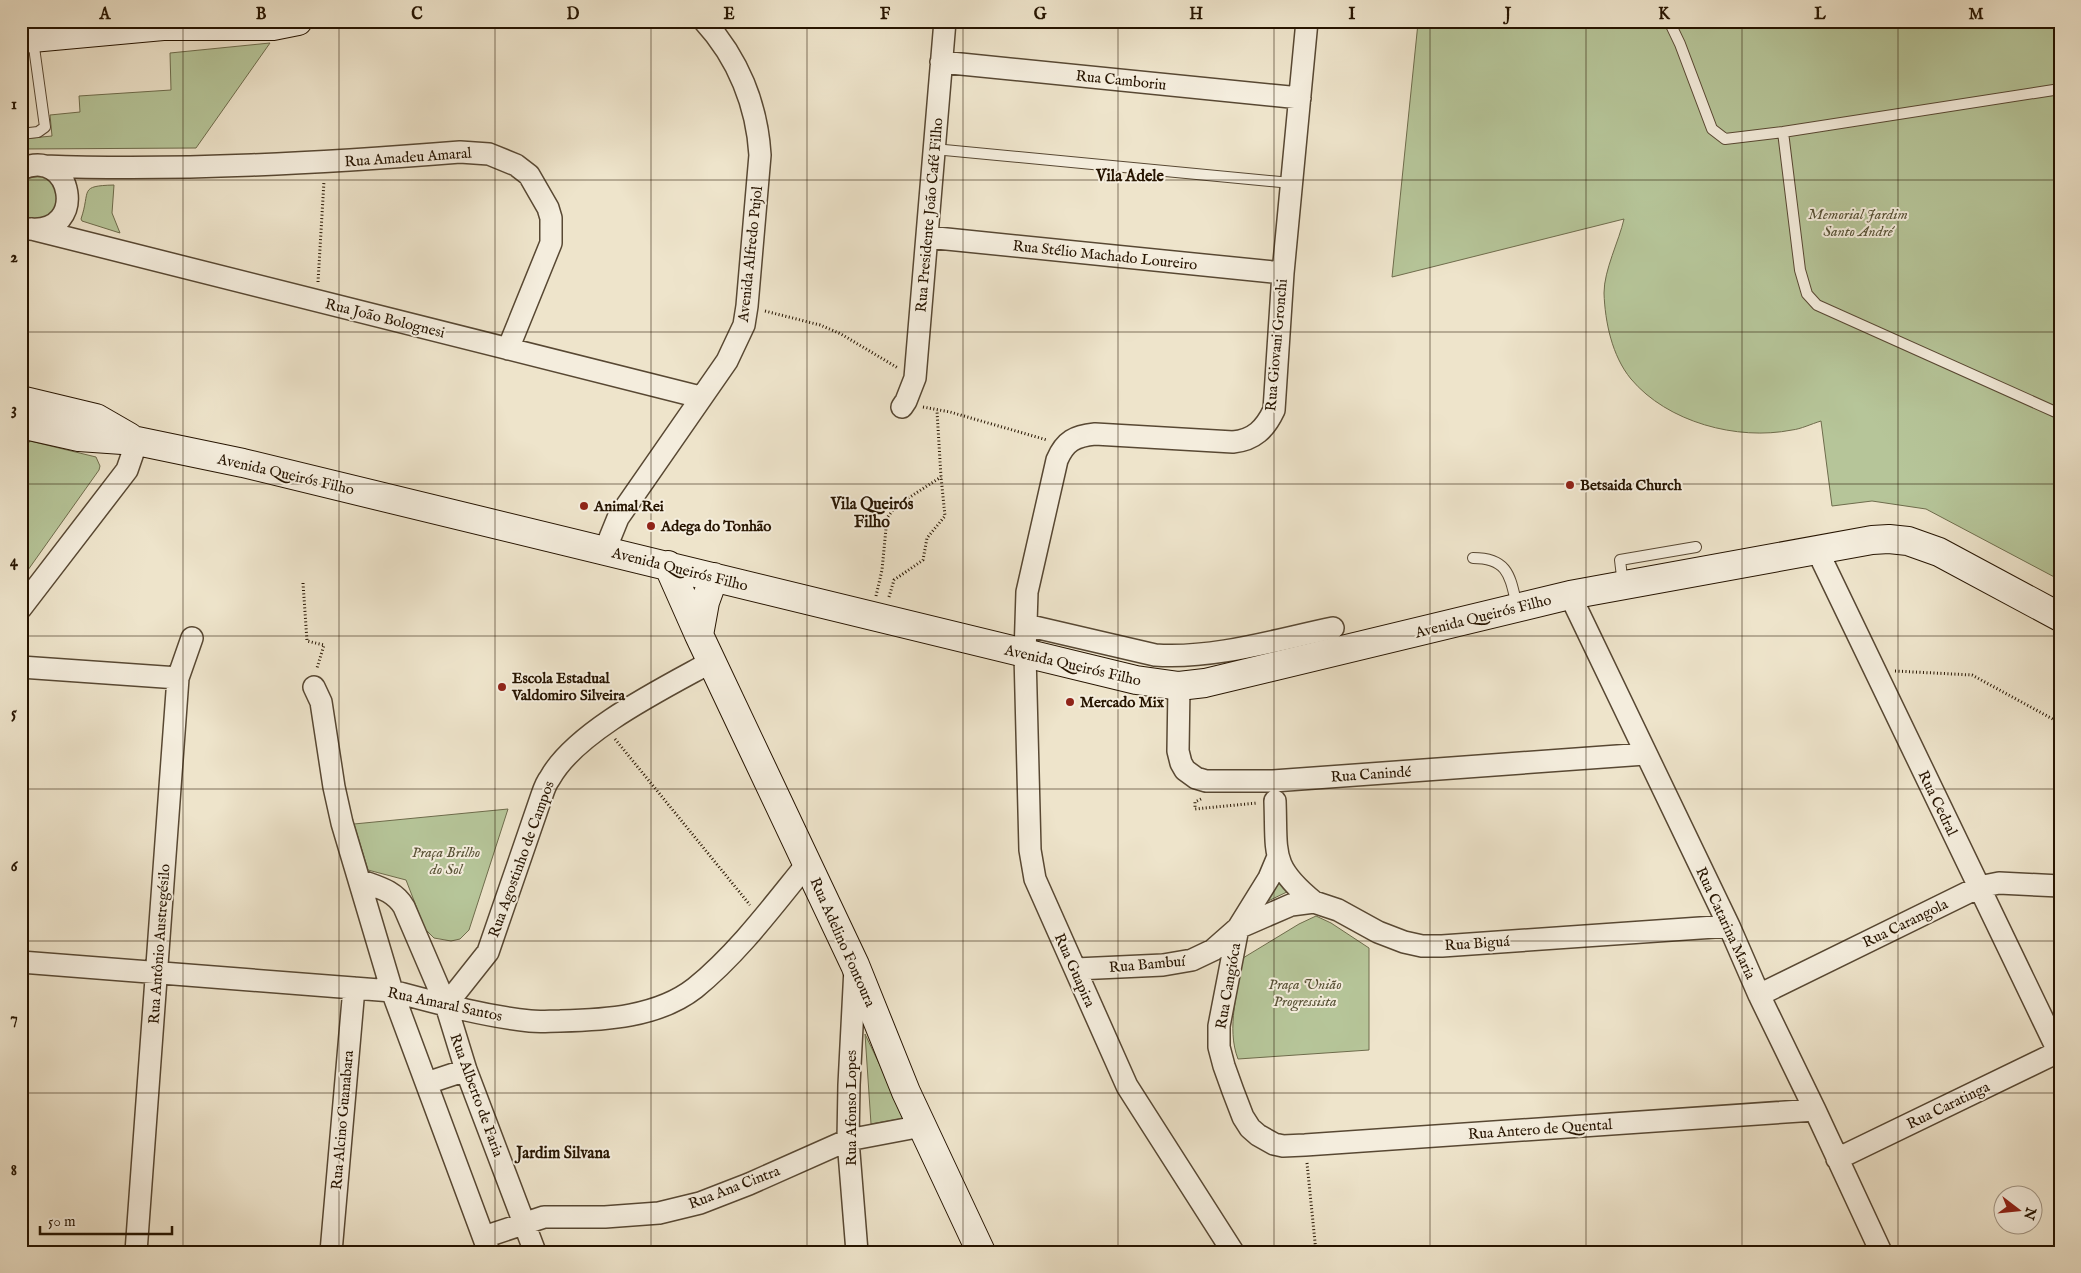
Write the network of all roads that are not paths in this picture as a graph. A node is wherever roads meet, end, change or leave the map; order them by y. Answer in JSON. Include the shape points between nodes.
{"nodes":[{"id":1,"x":298,"y":21,"type":"edge"},
{"id":2,"x":704,"y":21,"type":"edge"},
{"id":3,"x":945,"y":21,"type":"edge"},
{"id":4,"x":1307,"y":21,"type":"edge"},
{"id":5,"x":1668,"y":21,"type":"edge"},
{"id":6,"x":220,"y":23,"type":"edge"},
{"id":7,"x":165,"y":24,"type":"edge"},
{"id":8,"x":27,"y":38,"type":"edge"},
{"id":9,"x":941,"y":62,"type":"junction"},
{"id":10,"x":2060,"y":89,"type":"edge"},
{"id":11,"x":1300,"y":98,"type":"junction"},
{"id":12,"x":1783,"y":132,"type":"junction"},
{"id":13,"x":21,"y":134,"type":"edge"},
{"id":14,"x":934,"y":149,"type":"junction"},
{"id":15,"x":44,"y":166,"type":"junction"},
{"id":16,"x":21,"y":168,"type":"edge"},
{"id":17,"x":93,"y":168,"type":"junction"},
{"id":18,"x":1291,"y":183,"type":"junction"},
{"id":19,"x":68,"y":192,"type":"junction"},
{"id":20,"x":61,"y":218,"type":"junction"},
{"id":21,"x":25,"y":227,"type":"edge"},
{"id":22,"x":927,"y":237,"type":"junction"},
{"id":23,"x":70,"y":239,"type":"junction"},
{"id":24,"x":1283,"y":273,"type":"junction"},
{"id":25,"x":508,"y":349,"type":"junction"},
{"id":26,"x":700,"y":397,"type":"junction"},
{"id":27,"x":21,"y":400,"type":"edge"},
{"id":28,"x":904,"y":404,"type":"road end"},
{"id":29,"x":2060,"y":414,"type":"edge"},
{"id":30,"x":21,"y":424,"type":"edge"},
{"id":31,"x":137,"y":441,"type":"junction"},
{"id":32,"x":1696,"y":547,"type":"dead end"},
{"id":33,"x":605,"y":550,"type":"junction"},
{"id":34,"x":1817,"y":550,"type":"junction"},
{"id":35,"x":1473,"y":558,"type":"dead end"},
{"id":36,"x":668,"y":565,"type":"junction"},
{"id":37,"x":1659,"y":566,"type":"junction"},
{"id":38,"x":714,"y":577,"type":"junction"},
{"id":39,"x":1570,"y":595,"type":"junction"},
{"id":40,"x":1518,"y":607,"type":"junction"},
{"id":41,"x":21,"y":608,"type":"edge"},
{"id":42,"x":2060,"y":616,"type":"edge"},
{"id":43,"x":1026,"y":625,"type":"junction"},
{"id":44,"x":1333,"y":628,"type":"dead end"},
{"id":45,"x":699,"y":635,"type":"junction"},
{"id":46,"x":192,"y":638,"type":"dead end"},
{"id":47,"x":1026,"y":654,"type":"junction"},
{"id":48,"x":711,"y":662,"type":"junction"},
{"id":49,"x":21,"y":667,"type":"edge"},
{"id":50,"x":178,"y":678,"type":"junction"},
{"id":51,"x":1179,"y":686,"type":"junction"},
{"id":52,"x":314,"y":687,"type":"road end"},
{"id":53,"x":1645,"y":754,"type":"junction"},
{"id":54,"x":1274,"y":801,"type":"road end"},
{"id":55,"x":1277,"y":859,"type":"junction"},
{"id":56,"x":807,"y":864,"type":"junction"},
{"id":57,"x":359,"y":880,"type":"junction"},
{"id":58,"x":2060,"y":886,"type":"edge"},
{"id":59,"x":1979,"y":887,"type":"junction"},
{"id":60,"x":1314,"y":902,"type":"junction"},
{"id":61,"x":1729,"y":926,"type":"junction"},
{"id":62,"x":1238,"y":928,"type":"junction"},
{"id":63,"x":21,"y":962,"type":"edge"},
{"id":64,"x":855,"y":965,"type":"junction"},
{"id":65,"x":1076,"y":970,"type":"junction"},
{"id":66,"x":156,"y":973,"type":"junction"},
{"id":67,"x":354,"y":988,"type":"junction"},
{"id":68,"x":392,"y":991,"type":"junction"},
{"id":69,"x":1759,"y":995,"type":"junction"},
{"id":70,"x":446,"y":1005,"type":"junction"},
{"id":71,"x":2059,"y":1053,"type":"edge"},
{"id":72,"x":466,"y":1070,"type":"junction"},
{"id":73,"x":427,"y":1083,"type":"junction"},
{"id":74,"x":1815,"y":1110,"type":"junction"},
{"id":75,"x":922,"y":1126,"type":"junction"},
{"id":76,"x":1265,"y":1139,"type":"joint"},
{"id":77,"x":848,"y":1140,"type":"junction"},
{"id":78,"x":1837,"y":1159,"type":"junction"},
{"id":79,"x":524,"y":1223,"type":"junction"},
{"id":80,"x":487,"y":1245,"type":"edge"},
{"id":81,"x":136,"y":1252,"type":"edge"},
{"id":82,"x":331,"y":1252,"type":"edge"},
{"id":83,"x":535,"y":1252,"type":"edge"},
{"id":84,"x":857,"y":1252,"type":"edge"},
{"id":85,"x":981,"y":1252,"type":"edge"},
{"id":86,"x":1233,"y":1252,"type":"edge"},
{"id":87,"x":1881,"y":1252,"type":"edge"}],
"edges":[{"from":1,"to":6,"type":"main road","via":[[273,26]]},
{"from":2,"to":26,"type":"street","name":"Avenida Alfredo Pujol","via":[[730,55],[752,103],[760,155],[744,325],[727,361]]},
{"from":3,"to":9,"type":"street","name":"Rua Presidente João Café Filho"},
{"from":4,"to":11,"type":"street","name":"Rua Giovani Gronchi"},
{"from":5,"to":12,"type":"lane","via":[[1716,133],[1725,139]]},
{"from":6,"to":7,"type":"main road"},
{"from":7,"to":8,"type":"main road"},
{"from":8,"to":13,"type":"lane","via":[[45,123],[41,131]]},
{"from":9,"to":11,"type":"street","name":"Rua Camboriu"},
{"from":9,"to":14,"type":"street","name":"Rua Presidente João Café Filho"},
{"from":10,"to":12,"type":"lane"},
{"from":11,"to":18,"type":"street","name":"Rua Giovani Gronchi"},
{"from":12,"to":29,"type":"lane","via":[[1800,270],[1808,294],[1817,305]]},
{"from":14,"to":18,"type":"lane"},
{"from":14,"to":22,"type":"street","name":"Rua Presidente João Café Filho"},
{"from":15,"to":16,"type":"street","name":"Rua Amadeu Amaral"},
{"from":15,"to":17,"type":"street","name":"Rua Amadeu Amaral"},
{"from":15,"to":19,"type":"street","via":[[60,175]]},
{"from":17,"to":19,"type":"street"},
{"from":17,"to":25,"type":"street","name":"Rua Amadeu Amaral","via":[[324,163],[475,152],[505,159],[528,175],[551,218],[551,242]]},
{"from":18,"to":24,"type":"street","name":"Rua Giovani Gronchi"},
{"from":19,"to":20,"type":"street","via":[[66,210]]},
{"from":20,"to":21,"type":"street","via":[[48,227]]},
{"from":20,"to":23,"type":"street","via":[[62,227]]},
{"from":21,"to":23,"type":"street","name":"Rua João Bolognesi"},
{"from":22,"to":24,"type":"street","name":"Rua Stélio Machado Loureiro"},
{"from":22,"to":28,"type":"street","name":"Rua Presidente João Café Filho","via":[[915,378]]},
{"from":23,"to":25,"type":"street","name":"Rua João Bolognesi"},
{"from":24,"to":43,"type":"street","name":"Rua Giovani Gronchi","via":[[1274,410],[1268,423],[1252,438],[1233,442],[1095,434],[1085,435],[1062,448],[1029,575]]},
{"from":25,"to":26,"type":"street","name":"Rua João Bolognesi"},
{"from":26,"to":33,"type":"street","name":"Avenida Alfredo Pujol","via":[[618,518]]},
{"from":27,"to":31,"type":"main road","name":"Avenida Queirós Filho","via":[[96,418]]},
{"from":30,"to":31,"type":"main road","name":"Avenida Queirós Filho","via":[[79,437]]},
{"from":31,"to":33,"type":"main road","name":"Avenida Queirós Filho","via":[[243,463]]},
{"from":31,"to":41,"type":"street","via":[[127,470]]},
{"from":32,"to":37,"type":"lane"},
{"from":33,"to":36,"type":"main road","name":"Avenida Queirós Filho"},
{"from":34,"to":37,"type":"main road","name":"Avenida Queirós Filho"},
{"from":34,"to":42,"type":"main road","name":"Avenida Queirós Filho","via":[[1889,539],[1922,545]]},
{"from":34,"to":59,"type":"street","name":"Rua Cedral"},
{"from":35,"to":40,"type":"lane","via":[[1495,561],[1505,568]]},
{"from":36,"to":38,"type":"main road","name":"Avenida Queirós Filho"},
{"from":36,"to":45,"type":"main road","name":"Rua Adelino Fontoura"},
{"from":37,"to":39,"type":"main road","name":"Avenida Queirós Filho","via":[[1623,586]]},
{"from":38,"to":45,"type":"main road"},
{"from":38,"to":47,"type":"main road","name":"Avenida Queirós Filho"},
{"from":39,"to":40,"type":"main road","name":"Avenida Queirós Filho"},
{"from":39,"to":53,"type":"street","name":"Rua Catarina Maria"},
{"from":40,"to":51,"type":"main road","name":"Avenida Queirós Filho","via":[[1205,683]]},
{"from":43,"to":44,"type":"street","name":"Avenida Queirós Filho","via":[[1174,656],[1209,654]]},
{"from":43,"to":47,"type":"street","name":"Rua Giovani Gronchi"},
{"from":45,"to":48,"type":"main road","name":"Rua Adelino Fontoura"},
{"from":46,"to":50,"type":"street","name":"Rua Antônio Austregésilo"},
{"from":47,"to":51,"type":"main road","name":"Avenida Queirós Filho","via":[[1136,680]]},
{"from":47,"to":65,"type":"street","name":"Rua Guapira","via":[[1032,866],[1035,880]]},
{"from":48,"to":56,"type":"main road","name":"Rua Adelino Fontoura"},
{"from":48,"to":70,"type":"street","name":"Rua Agostinho de Campos","via":[[604,725],[562,760],[542,795],[488,952]]},
{"from":49,"to":50,"type":"street"},
{"from":50,"to":66,"type":"street","name":"Rua Antônio Austregésilo"},
{"from":51,"to":53,"type":"street","name":"Rua Canindé","via":[[1178,751],[1181,763],[1196,778],[1206,781],[1273,781]]},
{"from":52,"to":57,"type":"street","via":[[322,702],[334,787]]},
{"from":53,"to":61,"type":"street","name":"Rua Catarina Maria"},
{"from":54,"to":55,"type":"street","name":"Rua Cangióca"},
{"from":55,"to":60,"type":"street","name":"Rua Cangióca","via":[[1288,879]]},
{"from":55,"to":62,"type":"street","name":"Rua Cangióca"},
{"from":56,"to":64,"type":"main road","name":"Rua Adelino Fontoura"},
{"from":56,"to":70,"type":"street","name":"Rua Amaral Santos","via":[[731,955],[694,989],[663,1005],[624,1016],[531,1021]]},
{"from":57,"to":68,"type":"street"},
{"from":57,"to":70,"type":"street","name":"Rua Alberto de Faria","via":[[398,898]]},
{"from":58,"to":59,"type":"street","name":"Rua Carangola","via":[[1999,883]]},
{"from":59,"to":69,"type":"street","name":"Rua Carangola"},
{"from":59,"to":71,"type":"street","name":"Rua Cedral"},
{"from":60,"to":61,"type":"street","name":"Rua Biguá","via":[[1338,910],[1392,938],[1422,946]]},
{"from":60,"to":62,"type":"street","name":"Rua Biguá","via":[[1291,905]]},
{"from":61,"to":69,"type":"street","name":"Rua Catarina Maria"},
{"from":62,"to":65,"type":"street","name":"Rua Bambuí","via":[[1213,950],[1192,960]]},
{"from":62,"to":76,"type":"street","name":"Rua Cangióca","via":[[1219,1026],[1220,1047],[1244,1117],[1250,1128]]},
{"from":63,"to":66,"type":"street","name":"Rua Amaral Santos"},
{"from":64,"to":75,"type":"main road","name":"Rua Adelino Fontoura"},
{"from":64,"to":77,"type":"street","name":"Rua Afonso Lopes"},
{"from":65,"to":86,"type":"street","name":"Rua Guapira","via":[[1127,1086]]},
{"from":66,"to":67,"type":"street","name":"Rua Amaral Santos"},
{"from":66,"to":81,"type":"street","name":"Rua Antônio Austregésilo"},
{"from":67,"to":68,"type":"street","name":"Rua Amaral Santos"},
{"from":67,"to":82,"type":"street","name":"Rua Alcino Guanabara"},
{"from":68,"to":70,"type":"street","name":"Rua Amaral Santos"},
{"from":68,"to":73,"type":"street"},
{"from":69,"to":74,"type":"street","name":"Rua Catarina Maria"},
{"from":70,"to":72,"type":"street","name":"Rua Alberto de Faria"},
{"from":71,"to":78,"type":"street","name":"Rua Caratinga"},
{"from":72,"to":73,"type":"street"},
{"from":72,"to":79,"type":"street","name":"Rua Alberto de Faria"},
{"from":73,"to":80,"type":"street"},
{"from":74,"to":76,"type":"street","name":"Rua Antero de Quental","via":[[1305,1145],[1283,1146]]},
{"from":74,"to":78,"type":"street","name":"Rua Catarina Maria"},
{"from":75,"to":77,"type":"street","name":"Rua Ana Cintra"},
{"from":75,"to":85,"type":"main road","name":"Rua Adelino Fontoura"},
{"from":77,"to":79,"type":"street","name":"Rua Ana Cintra","via":[[700,1203],[659,1213],[544,1217]]},
{"from":77,"to":84,"type":"street","name":"Rua Afonso Lopes"},
{"from":78,"to":87,"type":"street","name":"Rua Catarina Maria"},
{"from":79,"to":80,"type":"street","name":"Rua Ana Cintra"},
{"from":79,"to":83,"type":"street","name":"Rua Alberto de Faria"}]}
